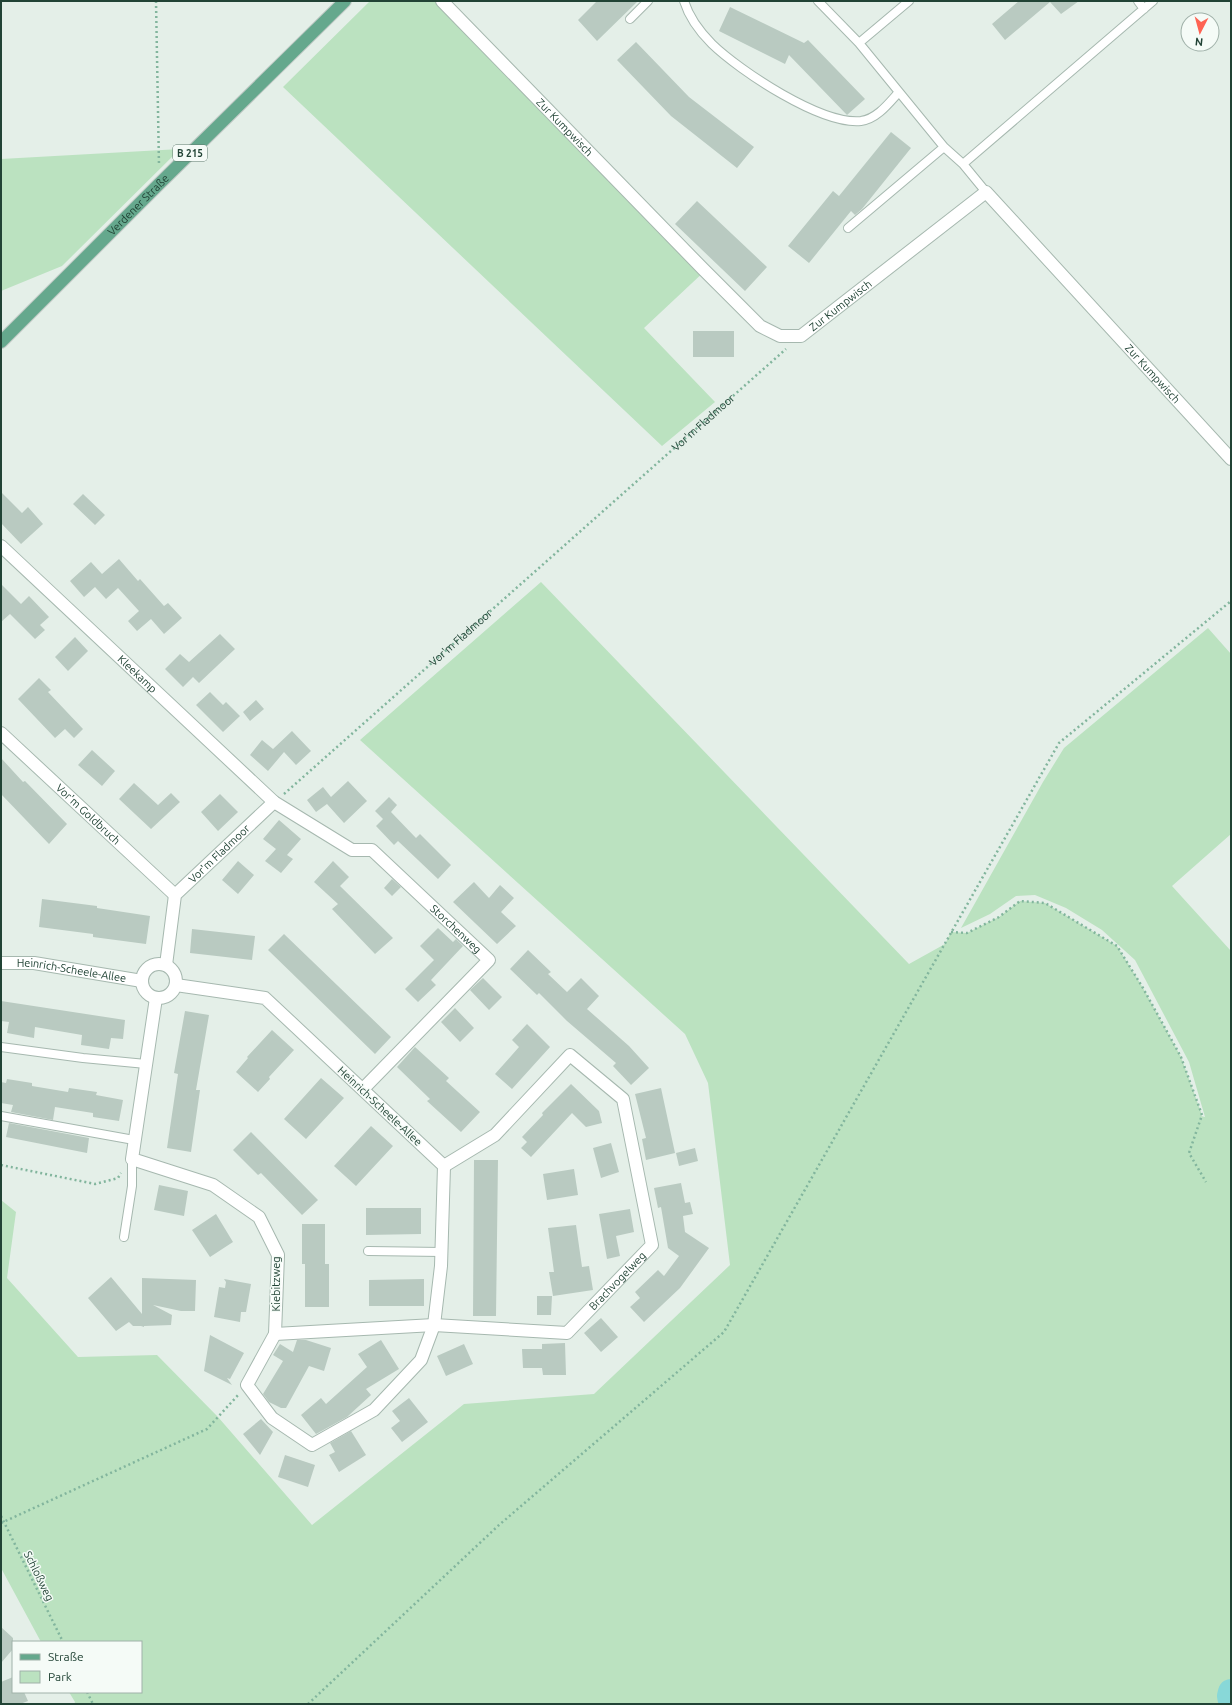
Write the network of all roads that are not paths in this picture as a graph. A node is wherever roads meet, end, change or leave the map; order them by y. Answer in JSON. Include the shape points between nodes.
{"nodes":[{"id":1,"x":345,"y":1,"type":"edge"},
{"id":2,"x":442,"y":1,"type":"edge"},
{"id":3,"x":648,"y":1,"type":"edge"},
{"id":4,"x":684,"y":1,"type":"edge"},
{"id":5,"x":818,"y":1,"type":"edge"},
{"id":6,"x":909,"y":1,"type":"edge"},
{"id":7,"x":1138,"y":1,"type":"edge"},
{"id":8,"x":1153,"y":1,"type":"edge"},
{"id":9,"x":1144,"y":9,"type":"junction"},
{"id":10,"x":630,"y":19,"type":"dead end"},
{"id":11,"x":859,"y":43,"type":"junction"},
{"id":12,"x":899,"y":92,"type":"junction"},
{"id":13,"x":944,"y":147,"type":"junction"},
{"id":14,"x":963,"y":164,"type":"junction"},
{"id":15,"x":986,"y":192,"type":"junction"},
{"id":16,"x":848,"y":228,"type":"dead end"},
{"id":17,"x":1,"y":342,"type":"edge"},
{"id":18,"x":1231,"y":459,"type":"edge"},
{"id":19,"x":1,"y":546,"type":"edge"},
{"id":20,"x":1,"y":733,"type":"edge"},
{"id":21,"x":274,"y":802,"type":"junction"},
{"id":22,"x":175,"y":894,"type":"junction"},
{"id":23,"x":1,"y":963,"type":"edge"},
{"id":24,"x":166,"y":965,"type":"junction"},
{"id":25,"x":142,"y":981,"type":"junction"},
{"id":26,"x":176,"y":985,"type":"junction"},
{"id":27,"x":156,"y":998,"type":"junction"},
{"id":28,"x":1,"y":1047,"type":"edge"},
{"id":29,"x":146,"y":1064,"type":"junction"},
{"id":30,"x":363,"y":1089,"type":"junction"},
{"id":31,"x":1,"y":1116,"type":"edge"},
{"id":32,"x":134,"y":1140,"type":"junction"},
{"id":33,"x":132,"y":1158,"type":"junction"},
{"id":34,"x":444,"y":1166,"type":"junction"},
{"id":35,"x":124,"y":1237,"type":"dead end"},
{"id":36,"x":368,"y":1251,"type":"dead end"},
{"id":37,"x":442,"y":1252,"type":"junction"},
{"id":38,"x":434,"y":1325,"type":"junction"},
{"id":39,"x":276,"y":1334,"type":"junction"}],
"edges":[{"from":1,"to":17,"type":"main road","name":"Verdener Straße","number":"B 215"},
{"from":2,"to":15,"type":"street","name":"Zur Kumpwisch","via":[[702,269],[760,326],[780,336],[801,336]]},
{"from":3,"to":10,"type":"lane"},
{"from":4,"to":12,"type":"lane","via":[[688,13],[712,44],[755,77],[793,101],[839,119],[862,121],[883,111]]},
{"from":5,"to":11,"type":"lane"},
{"from":6,"to":11,"type":"lane"},
{"from":7,"to":9,"type":"lane"},
{"from":8,"to":9,"type":"lane"},
{"from":9,"to":14,"type":"lane"},
{"from":11,"to":12,"type":"lane"},
{"from":12,"to":13,"type":"lane"},
{"from":13,"to":14,"type":"lane"},
{"from":13,"to":16,"type":"lane"},
{"from":14,"to":15,"type":"lane"},
{"from":15,"to":18,"type":"street","name":"Zur Kumpwisch"},
{"from":19,"to":21,"type":"street","name":"Kleekamp"},
{"from":20,"to":22,"type":"street","name":"Vor'm Goldbruch"},
{"from":21,"to":22,"type":"street","name":"Vor'm Fladmoor"},
{"from":21,"to":30,"type":"street","name":"Storchenweg","via":[[352,850],[372,850],[489,960]]},
{"from":22,"to":24,"type":"street"},
{"from":23,"to":25,"type":"street","name":"Heinrich-Scheele-Allee","via":[[34,963]]},
{"from":24,"to":25,"type":"street","name":"Heinrich-Scheele-Allee","via":[[154,964],[149,967]]},
{"from":24,"to":26,"type":"street","via":[[176,976]]},
{"from":25,"to":27,"type":"street","name":"Heinrich-Scheele-Allee","via":[[146,992]]},
{"from":26,"to":27,"type":"street","via":[[169,995]]},
{"from":26,"to":30,"type":"street","name":"Heinrich-Scheele-Allee","via":[[265,998]]},
{"from":27,"to":29,"type":"street"},
{"from":28,"to":29,"type":"lane"},
{"from":29,"to":32,"type":"street"},
{"from":30,"to":34,"type":"street","name":"Heinrich-Scheele-Allee"},
{"from":31,"to":32,"type":"lane"},
{"from":32,"to":33,"type":"street"},
{"from":33,"to":35,"type":"lane","via":[[132,1186]]},
{"from":33,"to":39,"type":"street","name":"Kiebitzweg","via":[[213,1185],[259,1217],[278,1255]]},
{"from":34,"to":37,"type":"street"},
{"from":34,"to":38,"type":"street","name":"Brachvogelweg","via":[[495,1135],[570,1055],[623,1099],[652,1245],[567,1333]]},
{"from":36,"to":37,"type":"lane"},
{"from":37,"to":38,"type":"street"},
{"from":38,"to":39,"type":"street","name":"Brachvogelweg"},
{"from":38,"to":39,"type":"street","name":"Kiebitzweg","via":[[421,1360],[374,1410],[312,1445],[272,1418],[247,1385]]}]}
